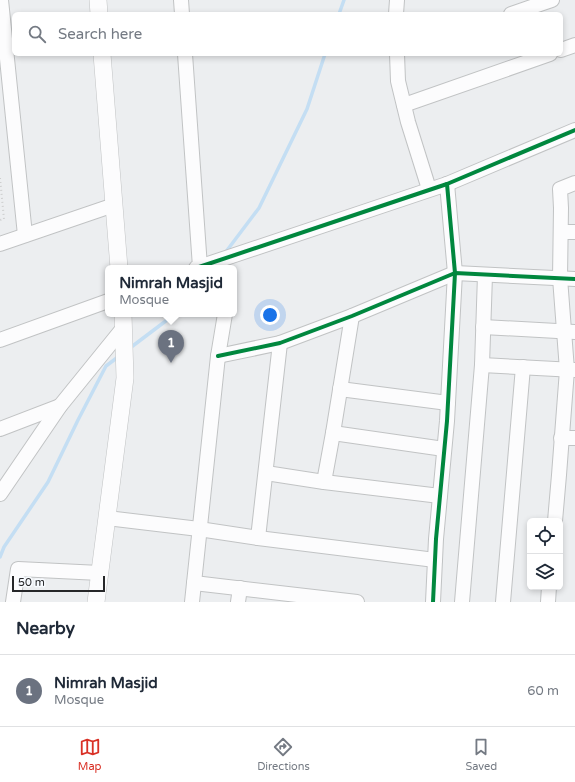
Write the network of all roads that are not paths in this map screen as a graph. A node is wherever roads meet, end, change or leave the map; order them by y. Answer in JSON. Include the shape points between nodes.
{"nodes":[{"id":1,"x":2,"y":0,"type":"edge"},
{"id":2,"x":98,"y":0,"type":"edge"},
{"id":3,"x":181,"y":0,"type":"edge"},
{"id":4,"x":397,"y":0,"type":"edge"},
{"id":5,"x":552,"y":0,"type":"edge"},
{"id":6,"x":99,"y":12,"type":"edge"},
{"id":7,"x":182,"y":12,"type":"edge"},
{"id":8,"x":396,"y":12,"type":"edge"},
{"id":9,"x":517,"y":12,"type":"edge"},
{"id":10,"x":575,"y":45,"type":"edge"},
{"id":11,"x":563,"y":49,"type":"edge"},
{"id":12,"x":3,"y":51,"type":"edge"},
{"id":13,"x":102,"y":56,"type":"edge"},
{"id":14,"x":185,"y":56,"type":"edge"},
{"id":15,"x":397,"y":56,"type":"edge"},
{"id":16,"x":544,"y":56,"type":"edge"},
{"id":17,"x":404,"y":105,"type":"junction"},
{"id":18,"x":575,"y":130,"type":"edge"},
{"id":19,"x":575,"y":183,"type":"edge"},
{"id":20,"x":447,"y":184,"type":"junction"},
{"id":21,"x":429,"y":190,"type":"junction"},
{"id":22,"x":114,"y":205,"type":"junction"},
{"id":23,"x":561,"y":232,"type":"junction"},
{"id":24,"x":575,"y":232,"type":"edge"},
{"id":25,"x":26,"y":236,"type":"junction"},
{"id":26,"x":0,"y":244,"type":"edge"},
{"id":27,"x":233,"y":262,"type":"edge"},
{"id":28,"x":119,"y":265,"type":"edge"},
{"id":29,"x":198,"y":265,"type":"edge"},
{"id":30,"x":212,"y":265,"type":"edge"},
{"id":31,"x":455,"y":273,"type":"junction"},
{"id":32,"x":485,"y":275,"type":"junction"},
{"id":33,"x":560,"y":278,"type":"junction"},
{"id":34,"x":575,"y":278,"type":"edge"},
{"id":35,"x":105,"y":302,"type":"edge"},
{"id":36,"x":352,"y":316,"type":"junction"},
{"id":37,"x":224,"y":317,"type":"edge"},
{"id":38,"x":124,"y":320,"type":"edge"},
{"id":39,"x":483,"y":327,"type":"junction"},
{"id":40,"x":569,"y":332,"type":"edge"},
{"id":41,"x":0,"y":340,"type":"edge"},
{"id":42,"x":280,"y":343,"type":"junction"},
{"id":43,"x":218,"y":356,"type":"junction"},
{"id":44,"x":482,"y":365,"type":"junction"},
{"id":45,"x":523,"y":367,"type":"junction"},
{"id":46,"x":571,"y":370,"type":"edge"},
{"id":47,"x":340,"y":389,"type":"junction"},
{"id":48,"x":448,"y":403,"type":"junction"},
{"id":49,"x":60,"y":406,"type":"junction"},
{"id":50,"x":0,"y":429,"type":"edge"},
{"id":51,"x":333,"y":433,"type":"junction"},
{"id":52,"x":568,"y":438,"type":"edge"},
{"id":53,"x":444,"y":449,"type":"junction"},
{"id":54,"x":266,"y":473,"type":"junction"},
{"id":55,"x":324,"y":482,"type":"junction"},
{"id":56,"x":0,"y":494,"type":"edge"},
{"id":57,"x":440,"y":496,"type":"junction"},
{"id":58,"x":107,"y":518,"type":"junction"},
{"id":59,"x":555,"y":518,"type":"edge"},
{"id":60,"x":199,"y":529,"type":"junction"},
{"id":61,"x":258,"y":538,"type":"junction"},
{"id":62,"x":435,"y":560,"type":"junction"},
{"id":63,"x":100,"y":573,"type":"junction"},
{"id":64,"x":194,"y":583,"type":"junction"},
{"id":65,"x":549,"y":590,"type":"edge"},
{"id":66,"x":239,"y":595,"type":"edge"},
{"id":67,"x":285,"y":598,"type":"edge"},
{"id":68,"x":338,"y":601,"type":"edge"},
{"id":69,"x":13,"y":602,"type":"edge"},
{"id":70,"x":96,"y":602,"type":"edge"},
{"id":71,"x":192,"y":602,"type":"edge"},
{"id":72,"x":357,"y":602,"type":"edge"},
{"id":73,"x":433,"y":602,"type":"edge"},
{"id":74,"x":462,"y":602,"type":"edge"},
{"id":75,"x":503,"y":602,"type":"edge"},
{"id":76,"x":548,"y":602,"type":"edge"}],
"edges":[{"from":1,"to":12,"type":"street"},
{"from":2,"to":6,"type":"street"},
{"from":3,"to":7,"type":"street"},
{"from":4,"to":8,"type":"street"},
{"from":5,"to":9,"type":"street"},
{"from":10,"to":11,"type":"street"},
{"from":12,"to":25,"type":"street"},
{"from":13,"to":22,"type":"street"},
{"from":14,"to":29,"type":"street"},
{"from":15,"to":17,"type":"street","via":[[398,81]]},
{"from":16,"to":17,"type":"street"},
{"from":17,"to":21,"type":"street"},
{"from":18,"to":20,"type":"street"},
{"from":19,"to":23,"type":"street","via":[[560,189]]},
{"from":20,"to":21,"type":"street"},
{"from":20,"to":31,"type":"street"},
{"from":21,"to":27,"type":"street"},
{"from":22,"to":25,"type":"street"},
{"from":22,"to":28,"type":"street"},
{"from":23,"to":24,"type":"street"},
{"from":23,"to":33,"type":"street"},
{"from":25,"to":26,"type":"street"},
{"from":27,"to":30,"type":"street"},
{"from":31,"to":32,"type":"street"},
{"from":31,"to":36,"type":"street"},
{"from":31,"to":48,"type":"street"},
{"from":32,"to":33,"type":"street"},
{"from":32,"to":39,"type":"street"},
{"from":33,"to":34,"type":"street"},
{"from":33,"to":40,"type":"street"},
{"from":35,"to":41,"type":"street"},
{"from":36,"to":42,"type":"street"},
{"from":36,"to":47,"type":"street"},
{"from":37,"to":43,"type":"street"},
{"from":38,"to":49,"type":"street"},
{"from":38,"to":58,"type":"street","via":[[125,378]]},
{"from":39,"to":40,"type":"street"},
{"from":39,"to":44,"type":"street"},
{"from":40,"to":46,"type":"street"},
{"from":42,"to":43,"type":"street"},
{"from":42,"to":54,"type":"street"},
{"from":43,"to":60,"type":"street"},
{"from":44,"to":45,"type":"street"},
{"from":44,"to":74,"type":"street"},
{"from":45,"to":46,"type":"street"},
{"from":45,"to":75,"type":"street"},
{"from":46,"to":52,"type":"street"},
{"from":47,"to":48,"type":"street"},
{"from":47,"to":51,"type":"street"},
{"from":48,"to":53,"type":"street"},
{"from":49,"to":50,"type":"street"},
{"from":49,"to":56,"type":"street"},
{"from":51,"to":53,"type":"street"},
{"from":51,"to":55,"type":"street"},
{"from":52,"to":59,"type":"street","via":[[560,475]]},
{"from":53,"to":57,"type":"street"},
{"from":54,"to":55,"type":"street"},
{"from":54,"to":61,"type":"street"},
{"from":55,"to":57,"type":"street"},
{"from":57,"to":62,"type":"street"},
{"from":58,"to":60,"type":"street"},
{"from":58,"to":63,"type":"street"},
{"from":60,"to":61,"type":"street"},
{"from":60,"to":64,"type":"street"},
{"from":61,"to":62,"type":"street"},
{"from":62,"to":73,"type":"street"},
{"from":63,"to":69,"type":"street","via":[[18,569]]},
{"from":63,"to":70,"type":"street"},
{"from":64,"to":66,"type":"street"},
{"from":64,"to":71,"type":"street"},
{"from":65,"to":76,"type":"street"},
{"from":66,"to":67,"type":"street"},
{"from":67,"to":68,"type":"street"},
{"from":68,"to":72,"type":"street"}]}
